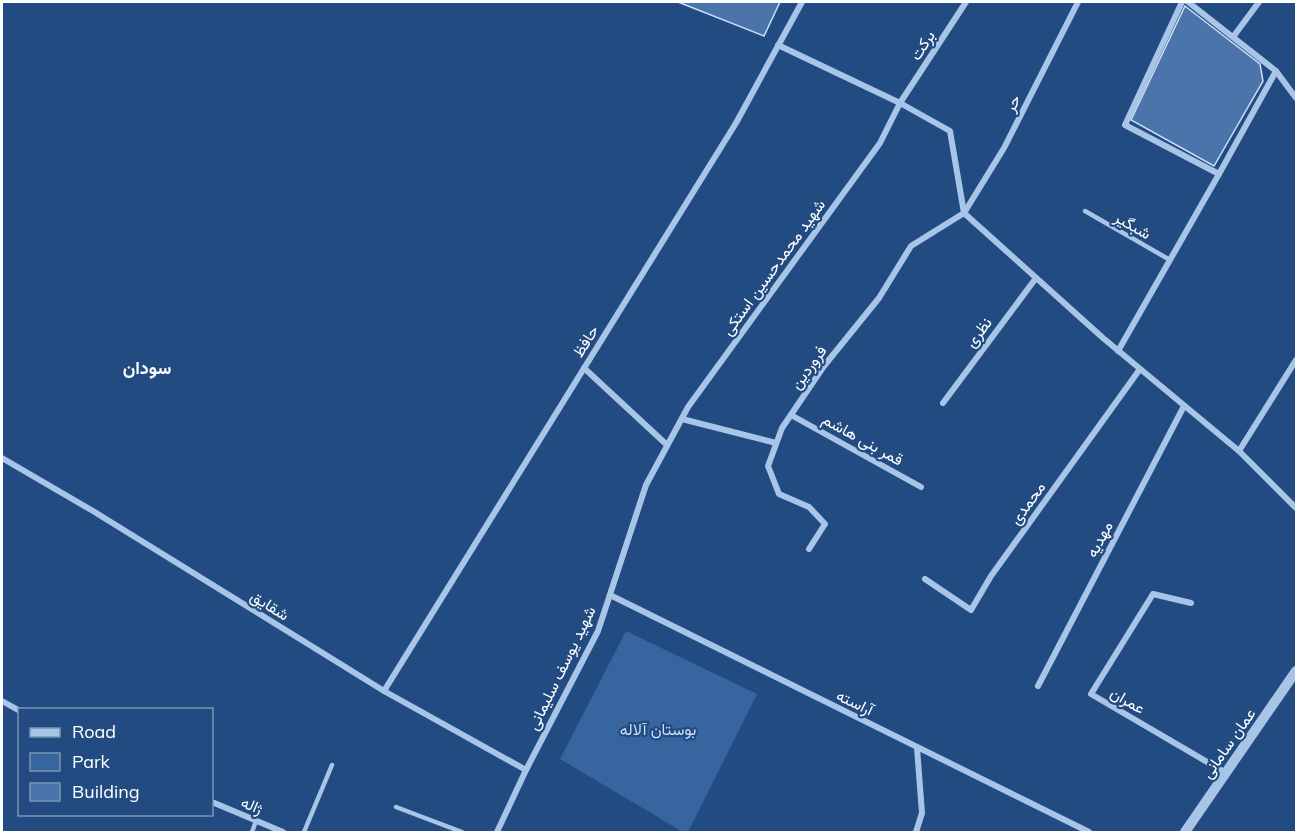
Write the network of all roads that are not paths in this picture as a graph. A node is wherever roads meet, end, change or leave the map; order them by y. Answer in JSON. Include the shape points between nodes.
{"nodes":[{"id":1,"x":802,"y":2,"type":"edge"},
{"id":2,"x":966,"y":2,"type":"edge"},
{"id":3,"x":1078,"y":2,"type":"edge"},
{"id":4,"x":1182,"y":2,"type":"edge"},
{"id":5,"x":1188,"y":2,"type":"edge"},
{"id":6,"x":1259,"y":2,"type":"edge"},
{"id":7,"x":1233,"y":37,"type":"junction"},
{"id":8,"x":778,"y":45,"type":"junction"},
{"id":9,"x":1276,"y":71,"type":"junction"},
{"id":10,"x":1296,"y":98,"type":"edge"},
{"id":11,"x":900,"y":103,"type":"junction"},
{"id":12,"x":1219,"y":174,"type":"junction"},
{"id":13,"x":1085,"y":211,"type":"dead end"},
{"id":14,"x":964,"y":213,"type":"junction"},
{"id":15,"x":1170,"y":260,"type":"junction"},
{"id":16,"x":1036,"y":278,"type":"junction"},
{"id":17,"x":1118,"y":351,"type":"junction"},
{"id":18,"x":1296,"y":360,"type":"edge"},
{"id":19,"x":584,"y":368,"type":"junction"},
{"id":20,"x":1140,"y":369,"type":"junction"},
{"id":21,"x":943,"y":403,"type":"dead end"},
{"id":22,"x":1184,"y":406,"type":"junction"},
{"id":23,"x":791,"y":415,"type":"junction"},
{"id":24,"x":681,"y":419,"type":"junction"},
{"id":25,"x":776,"y":443,"type":"junction"},
{"id":26,"x":667,"y":445,"type":"junction"},
{"id":27,"x":1239,"y":452,"type":"junction"},
{"id":28,"x":2,"y":458,"type":"edge"},
{"id":29,"x":921,"y":487,"type":"dead end"},
{"id":30,"x":1296,"y":508,"type":"edge"},
{"id":31,"x":809,"y":549,"type":"dead end"},
{"id":32,"x":925,"y":579,"type":"dead end"},
{"id":33,"x":610,"y":595,"type":"junction"},
{"id":34,"x":1191,"y":603,"type":"dead end"},
{"id":35,"x":1296,"y":671,"type":"edge"},
{"id":36,"x":1038,"y":686,"type":"dead end"},
{"id":37,"x":384,"y":691,"type":"junction"},
{"id":38,"x":2,"y":701,"type":"edge"},
{"id":39,"x":18,"y":710,"type":"edge"},
{"id":40,"x":917,"y":748,"type":"junction"},
{"id":41,"x":332,"y":765,"type":"dead end"},
{"id":42,"x":526,"y":770,"type":"junction"},
{"id":43,"x":1226,"y":773,"type":"junction"},
{"id":44,"x":213,"y":802,"type":"edge"},
{"id":45,"x":396,"y":807,"type":"dead end"},
{"id":46,"x":256,"y":821,"type":"junction"},
{"id":47,"x":252,"y":832,"type":"edge"},
{"id":48,"x":283,"y":832,"type":"edge"},
{"id":49,"x":304,"y":832,"type":"edge"},
{"id":50,"x":462,"y":832,"type":"edge"},
{"id":51,"x":497,"y":832,"type":"edge"},
{"id":52,"x":916,"y":832,"type":"edge"},
{"id":53,"x":1089,"y":832,"type":"edge"},
{"id":54,"x":1185,"y":832,"type":"edge"}],
"edges":[{"from":1,"to":8,"type":"street","name":"حافظ"},
{"from":2,"to":11,"type":"street","name":"برکت"},
{"from":3,"to":14,"type":"street","name":"حر","via":[[1004,148]]},
{"from":4,"to":12,"type":"street","via":[[1125,125]]},
{"from":5,"to":7,"type":"street"},
{"from":6,"to":7,"type":"street"},
{"from":7,"to":9,"type":"street"},
{"from":8,"to":11,"type":"street"},
{"from":8,"to":19,"type":"street","name":"حافظ","via":[[736,123]]},
{"from":9,"to":10,"type":"street"},
{"from":9,"to":12,"type":"street"},
{"from":11,"to":14,"type":"street","via":[[950,131]]},
{"from":11,"to":24,"type":"street","name":"شهید محمدحسین استکی","via":[[880,143]]},
{"from":12,"to":15,"type":"street"},
{"from":13,"to":15,"type":"lane","name":"شبگیر"},
{"from":14,"to":16,"type":"street"},
{"from":14,"to":23,"type":"street","name":"فروردین","via":[[911,246],[879,298],[824,366]]},
{"from":15,"to":17,"type":"street"},
{"from":16,"to":17,"type":"street"},
{"from":16,"to":21,"type":"street","name":"نظری"},
{"from":17,"to":20,"type":"street"},
{"from":18,"to":27,"type":"street"},
{"from":19,"to":26,"type":"street"},
{"from":19,"to":37,"type":"street","name":"حافظ"},
{"from":20,"to":22,"type":"street"},
{"from":20,"to":32,"type":"street","name":"محمدی","via":[[990,576],[971,610]]},
{"from":22,"to":27,"type":"street"},
{"from":22,"to":36,"type":"street","name":"مهدیه"},
{"from":23,"to":25,"type":"street","name":"فروردین"},
{"from":23,"to":29,"type":"street","name":"قمر بنی هاشم"},
{"from":24,"to":25,"type":"street"},
{"from":24,"to":26,"type":"street","name":"شهید محمدحسین استکی"},
{"from":25,"to":31,"type":"street","name":"فروردین","via":[[768,466],[779,494],[809,507],[825,524]]},
{"from":26,"to":33,"type":"street","name":"شهید یوسف سلیمانی","via":[[646,485]]},
{"from":27,"to":30,"type":"street"},
{"from":28,"to":37,"type":"street","name":"شقایق"},
{"from":33,"to":40,"type":"street","name":"آراسته"},
{"from":33,"to":42,"type":"street","name":"شهید یوسف سلیمانی","via":[[598,631]]},
{"from":34,"to":43,"type":"street","name":"عمران","via":[[1153,594],[1091,694]]},
{"from":35,"to":43,"type":"street","name":"عمان سامانی"},
{"from":37,"to":42,"type":"street","name":"شقایق"},
{"from":38,"to":39,"type":"street"},
{"from":40,"to":52,"type":"street","via":[[922,813]]},
{"from":40,"to":53,"type":"street","name":"آراسته"},
{"from":41,"to":49,"type":"lane"},
{"from":42,"to":51,"type":"street","name":"شهید یوسف سلیمانی"},
{"from":43,"to":54,"type":"street","name":"عمان سامانی"},
{"from":44,"to":46,"type":"street","name":"ژاله"},
{"from":45,"to":50,"type":"lane"},
{"from":46,"to":47,"type":"lane"},
{"from":46,"to":48,"type":"street","name":"ژاله"}]}
